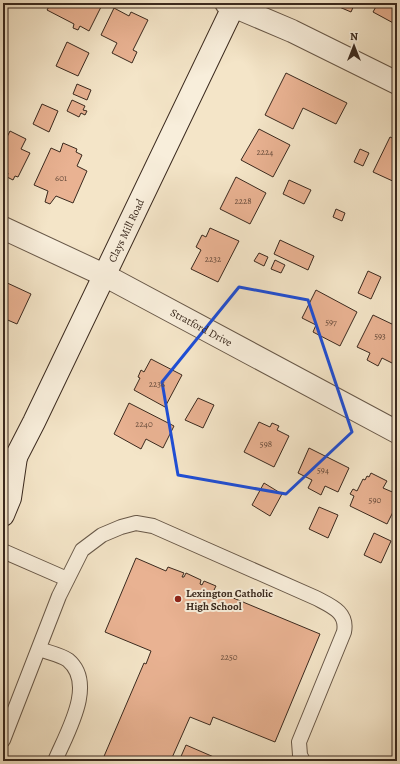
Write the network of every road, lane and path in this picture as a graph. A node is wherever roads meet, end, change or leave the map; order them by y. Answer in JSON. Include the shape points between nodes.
{"nodes":[{"id":1,"x":232,"y":4,"type":"edge"},
{"id":2,"x":397,"y":83,"type":"edge"},
{"id":3,"x":3,"y":228,"type":"edge"},
{"id":4,"x":104,"y":275,"type":"junction"},
{"id":5,"x":397,"y":432,"type":"edge"},
{"id":6,"x":10,"y":464,"type":"edge"},
{"id":7,"x":3,"y":515,"type":"edge"},
{"id":8,"x":3,"y":551,"type":"edge"},
{"id":9,"x":66,"y":579,"type":"junction"},
{"id":10,"x":39,"y":649,"type":"junction"},
{"id":11,"x":3,"y":740,"type":"edge"},
{"id":12,"x":56,"y":761,"type":"edge"},
{"id":13,"x":303,"y":761,"type":"edge"}],
"edges":[{"from":1,"to":2,"type":"street"},
{"from":1,"to":4,"type":"street","name":"Clays Mill Road"},
{"from":3,"to":4,"type":"street","name":"Stratford Drive"},
{"from":4,"to":5,"type":"street","name":"Stratford Drive"},
{"from":4,"to":6,"type":"street","name":"Clays Mill Road"},
{"from":6,"to":7,"type":"street","name":"Clays Mill Road","via":[[10,498]]},
{"from":8,"to":9,"type":"lane"},
{"from":9,"to":10,"type":"lane"},
{"from":9,"to":13,"type":"lane","via":[[82,550],[102,535],[136,523],[153,526],[335,608],[345,620],[344,632],[299,742]]},
{"from":10,"to":11,"type":"lane"},
{"from":10,"to":12,"type":"lane","via":[[67,660],[76,670],[81,684],[80,701]]}]}
